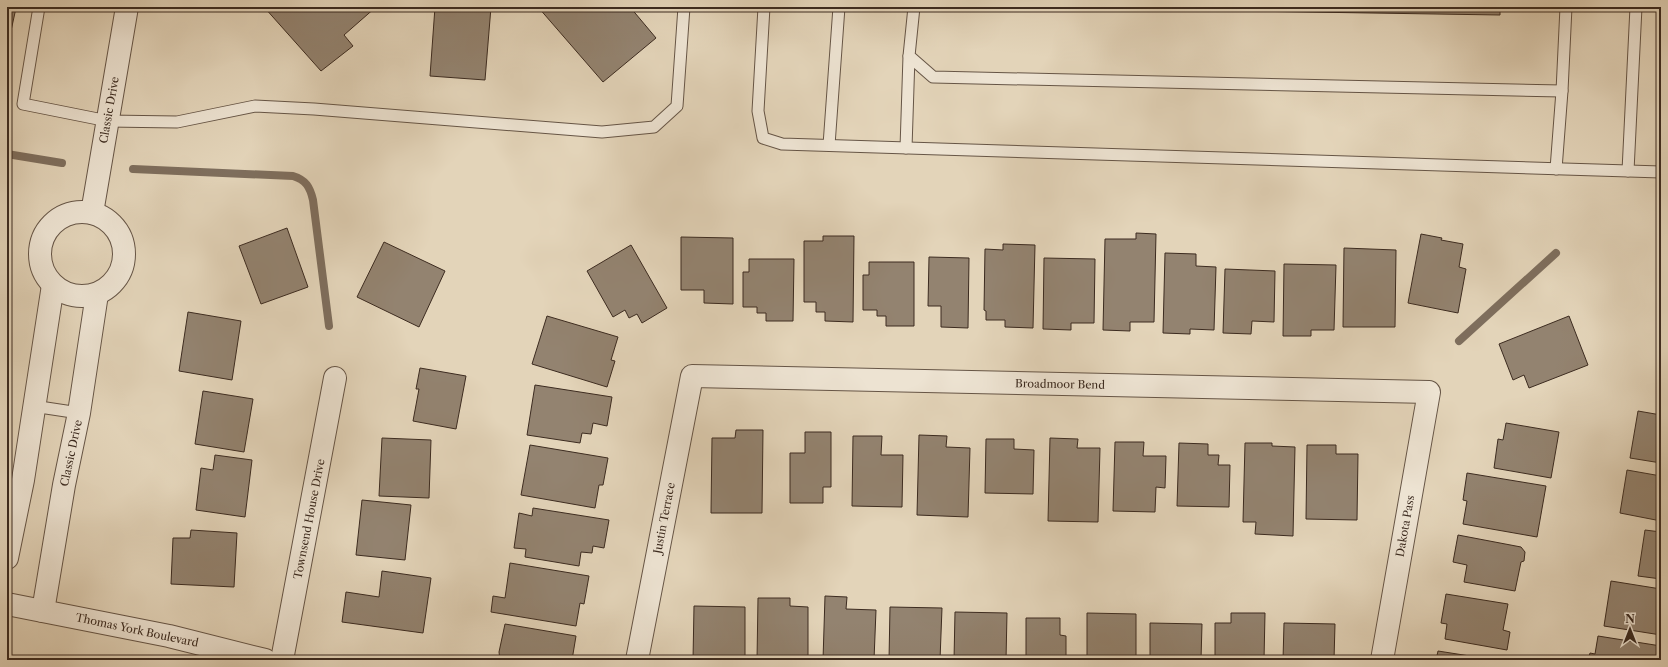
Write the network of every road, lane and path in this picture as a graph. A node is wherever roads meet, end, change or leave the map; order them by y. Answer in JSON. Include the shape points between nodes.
{"nodes":[{"id":1,"x":39,"y":7,"type":"edge"},
{"id":2,"x":127,"y":7,"type":"edge"},
{"id":3,"x":684,"y":7,"type":"edge"},
{"id":4,"x":764,"y":7,"type":"edge"},
{"id":5,"x":840,"y":7,"type":"edge"},
{"id":6,"x":914,"y":7,"type":"edge"},
{"id":7,"x":1566,"y":7,"type":"edge"},
{"id":8,"x":1636,"y":7,"type":"edge"},
{"id":9,"x":909,"y":56,"type":"junction"},
{"id":10,"x":1562,"y":92,"type":"junction"},
{"id":11,"x":108,"y":121,"type":"junction"},
{"id":12,"x":829,"y":145,"type":"junction"},
{"id":13,"x":906,"y":148,"type":"junction"},
{"id":14,"x":1556,"y":168,"type":"junction"},
{"id":15,"x":1628,"y":171,"type":"junction"},
{"id":16,"x":1661,"y":172,"type":"edge"},
{"id":17,"x":92,"y":213,"type":"junction"},
{"id":18,"x":53,"y":285,"type":"junction"},
{"id":19,"x":97,"y":294,"type":"junction"},
{"id":20,"x":692,"y":376,"type":"joint"},
{"id":21,"x":335,"y":378,"type":"dead end"},
{"id":22,"x":1429,"y":392,"type":"joint"},
{"id":23,"x":33,"y":406,"type":"junction"},
{"id":24,"x":79,"y":413,"type":"junction"},
{"id":25,"x":7,"y":558,"type":"edge"},
{"id":26,"x":7,"y":604,"type":"edge"},
{"id":27,"x":43,"y":611,"type":"junction"},
{"id":28,"x":265,"y":660,"type":"edge"},
{"id":29,"x":282,"y":660,"type":"edge"},
{"id":30,"x":637,"y":660,"type":"edge"},
{"id":31,"x":1382,"y":660,"type":"edge"}],
"edges":[{"from":1,"to":11,"type":"lane","via":[[23,104]]},
{"from":2,"to":11,"type":"street","name":"Classic Drive"},
{"from":3,"to":11,"type":"lane","via":[[677,106],[654,127],[602,132],[255,106],[177,122]]},
{"from":4,"to":12,"type":"lane","via":[[758,111],[763,138],[782,144]]},
{"from":5,"to":12,"type":"lane"},
{"from":6,"to":9,"type":"lane"},
{"from":7,"to":10,"type":"lane"},
{"from":8,"to":15,"type":"lane"},
{"from":9,"to":10,"type":"lane","via":[[933,77]]},
{"from":9,"to":13,"type":"lane"},
{"from":10,"to":14,"type":"lane"},
{"from":11,"to":17,"type":"street","name":"Classic Drive"},
{"from":12,"to":13,"type":"lane"},
{"from":13,"to":14,"type":"lane"},
{"from":14,"to":15,"type":"lane"},
{"from":15,"to":16,"type":"lane"},
{"from":17,"to":18,"type":"street","via":[[68,214],[48,229],[42,240],[41,264]]},
{"from":17,"to":19,"type":"street","via":[[113,225],[124,246],[125,258],[116,280]]},
{"from":18,"to":19,"type":"street","via":[[74,296]]},
{"from":18,"to":23,"type":"street"},
{"from":19,"to":24,"type":"street","name":"Classic Drive"},
{"from":20,"to":22,"type":"street","name":"Broadmoor Bend"},
{"from":20,"to":30,"type":"street","name":"Justin Terrace"},
{"from":21,"to":29,"type":"street","name":"Townsend House Drive"},
{"from":22,"to":31,"type":"street","name":"Dakota Pass"},
{"from":23,"to":24,"type":"lane"},
{"from":23,"to":25,"type":"street","via":[[23,480]]},
{"from":24,"to":27,"type":"street","name":"Classic Drive"},
{"from":26,"to":27,"type":"street","name":"Thomas York Boulevard"},
{"from":27,"to":28,"type":"street","name":"Thomas York Boulevard","via":[[169,636]]}]}
